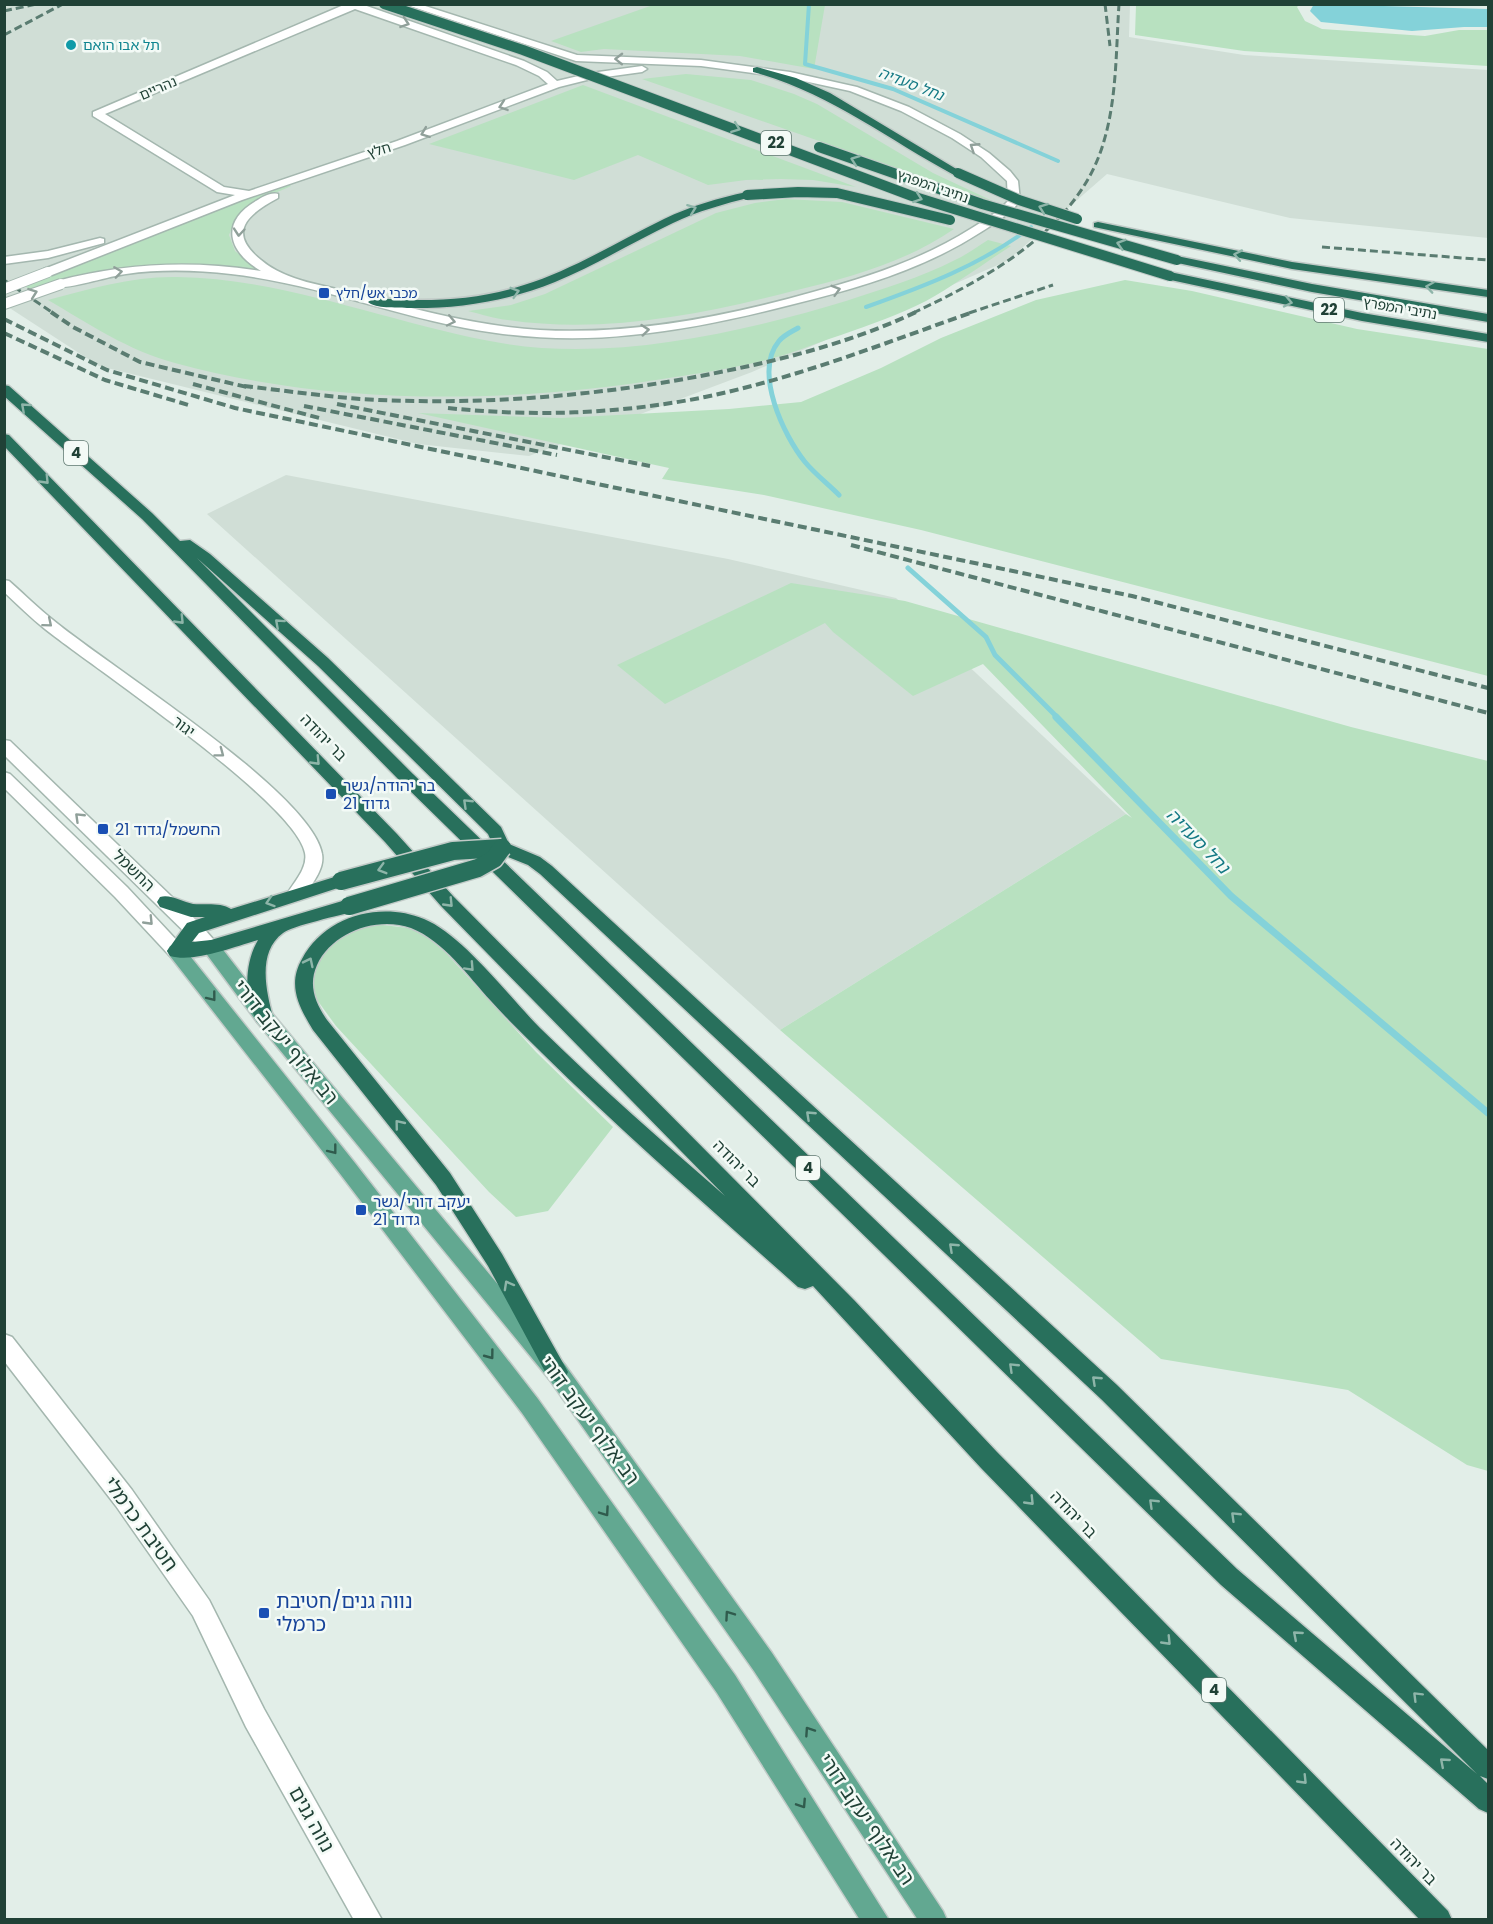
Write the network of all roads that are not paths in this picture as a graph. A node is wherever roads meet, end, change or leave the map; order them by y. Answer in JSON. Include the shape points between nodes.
{"nodes":[{"id":1,"x":384,"y":4,"type":"edge"},
{"id":2,"x":406,"y":4,"type":"edge"},
{"id":3,"x":352,"y":5,"type":"edge"},
{"id":4,"x":719,"y":65,"type":"junction"},
{"id":5,"x":757,"y":70,"type":"junction"},
{"id":6,"x":555,"y":85,"type":"junction"},
{"id":7,"x":707,"y":106,"type":"dead end"},
{"id":8,"x":806,"y":142,"type":"dead end"},
{"id":9,"x":400,"y":143,"type":"junction"},
{"id":10,"x":221,"y":190,"type":"junction"},
{"id":11,"x":261,"y":190,"type":"junction"},
{"id":12,"x":221,"y":205,"type":"junction"},
{"id":13,"x":170,"y":224,"type":"junction"},
{"id":14,"x":4,"y":261,"type":"edge"},
{"id":15,"x":1170,"y":276,"type":"junction"},
{"id":16,"x":288,"y":280,"type":"junction"},
{"id":17,"x":4,"y":289,"type":"edge"},
{"id":18,"x":1488,"y":294,"type":"edge"},
{"id":19,"x":374,"y":302,"type":"junction"},
{"id":20,"x":4,"y":304,"type":"edge"},
{"id":21,"x":1488,"y":318,"type":"edge"},
{"id":22,"x":1488,"y":338,"type":"edge"},
{"id":23,"x":4,"y":389,"type":"edge"},
{"id":24,"x":4,"y":438,"type":"edge"},
{"id":25,"x":147,"y":516,"type":"junction"},
{"id":26,"x":4,"y":584,"type":"edge"},
{"id":27,"x":4,"y":745,"type":"edge"},
{"id":28,"x":4,"y":778,"type":"edge"},
{"id":29,"x":502,"y":848,"type":"junction"},
{"id":30,"x":296,"y":894,"type":"junction"},
{"id":31,"x":166,"y":902,"type":"junction"},
{"id":32,"x":244,"y":911,"type":"junction"},
{"id":33,"x":193,"y":928,"type":"junction"},
{"id":34,"x":276,"y":929,"type":"junction"},
{"id":35,"x":211,"y":948,"type":"junction"},
{"id":36,"x":176,"y":951,"type":"junction"},
{"id":37,"x":264,"y":1017,"type":"junction"},
{"id":38,"x":4,"y":1344,"type":"edge"},
{"id":39,"x":557,"y":1372,"type":"junction"},
{"id":40,"x":989,"y":1460,"type":"junction"},
{"id":41,"x":255,"y":1718,"type":"joint"},
{"id":42,"x":1488,"y":1767,"type":"edge"},
{"id":43,"x":1488,"y":1800,"type":"edge"},
{"id":44,"x":369,"y":1920,"type":"edge"},
{"id":45,"x":876,"y":1920,"type":"edge"},
{"id":46,"x":934,"y":1920,"type":"edge"},
{"id":47,"x":1439,"y":1920,"type":"edge"}],
"edges":[{"from":1,"to":15,"type":"highway","name":"נתיבי המפרץ","number":"22","one_way":true,"bridge":true,"via":[[523,50],[912,196]]},
{"from":4,"to":2,"type":"street","one_way":true,"via":[[576,58]]},
{"from":2,"to":7,"type":"highway"},
{"from":3,"to":6,"type":"street","one_way":true,"via":[[520,63]]},
{"from":3,"to":10,"type":"street","name":"נהריים","via":[[97,114]]},
{"from":4,"to":5,"type":"street"},
{"from":4,"to":6,"type":"street","name":"חלץ","via":[[620,71]]},
{"from":18,"to":5,"type":"highway","one_way":true,"bridge":true,"via":[[1288,264],[1098,225],[1019,200],[905,144],[825,94]]},
{"from":19,"to":5,"type":"street","one_way":true,"via":[[463,323],[531,333],[601,333],[691,324],[784,304],[927,259],[960,242],[1014,201],[1012,181],[1006,173],[932,122],[854,89]]},
{"from":6,"to":9,"type":"street","name":"חלץ","one_way":true},
{"from":21,"to":8,"type":"highway","name":"נתיבי המפרץ","number":"22","one_way":true,"bridge":true,"via":[[1177,260],[982,204]]},
{"from":9,"to":11,"type":"street","name":"חלץ"},
{"from":9,"to":16,"type":"street","one_way":true,"via":[[278,194],[242,216],[237,231],[241,250],[262,267]]},
{"from":10,"to":11,"type":"street","via":[[236,194]]},
{"from":10,"to":12,"type":"street"},
{"from":11,"to":12,"type":"street","name":"חלץ"},
{"from":12,"to":13,"type":"street","name":"חלץ"},
{"from":13,"to":14,"type":"street"},
{"from":13,"to":17,"type":"street","name":"חלץ","bridge":true},
{"from":19,"to":15,"type":"highway","one_way":true,"bridge":true,"via":[[445,304],[487,300],[552,279],[682,213],[747,195],[796,191],[851,195]]},
{"from":15,"to":22,"type":"highway","name":"נתיבי המפרץ","number":"22","one_way":true,"via":[[1362,317]]},
{"from":16,"to":19,"type":"street"},
{"from":20,"to":16,"type":"street","one_way":true,"bridge":true,"via":[[61,284],[118,271],[178,266]]},
{"from":25,"to":23,"type":"highway","name":"בר יהודה","number":"4","one_way":true},
{"from":24,"to":40,"type":"highway","name":"בר יהודה","number":"4","one_way":true,"via":[[391,838],[447,901],[847,1307]]},
{"from":29,"to":25,"type":"highway","one_way":true,"via":[[495,831],[323,662],[205,557]]},
{"from":43,"to":25,"type":"highway","name":"בר יהודה","number":"4","one_way":true,"via":[[1229,1577],[416,787]]},
{"from":26,"to":30,"type":"street","name":"יגור","one_way":true,"via":[[48,624],[240,768],[289,812],[308,838],[314,855],[312,869]]},
{"from":31,"to":27,"type":"street","name":"החשמל","one_way":true},
{"from":28,"to":36,"type":"street","name":"החשמל","one_way":true},
{"from":29,"to":30,"type":"highway","one_way":true,"bridge":true,"via":[[453,851]]},
{"from":29,"to":34,"type":"highway","bridge":true,"via":[[494,860],[478,868]]},
{"from":42,"to":29,"type":"highway","one_way":true,"via":[[1109,1392],[546,870]]},
{"from":30,"to":32,"type":"highway","one_way":true},
{"from":31,"to":32,"type":"highway","via":[[191,910]]},
{"from":31,"to":33,"type":"street","name":"החשמל"},
{"from":32,"to":33,"type":"highway"},
{"from":33,"to":35,"type":"street","name":"החשמל"},
{"from":33,"to":36,"type":"highway"},
{"from":34,"to":35,"type":"highway"},
{"from":34,"to":37,"type":"highway","via":[[264,942],[256,964],[256,989]]},
{"from":35,"to":36,"type":"highway"},
{"from":35,"to":37,"type":"main road","name":"רב אלוף יעקב דורי"},
{"from":36,"to":45,"type":"main road","name":"רב אלוף יעקב דורי","one_way":true,"via":[[530,1406],[726,1684]]},
{"from":37,"to":39,"type":"main road","name":"רב אלוף יעקב דורי"},
{"from":38,"to":41,"type":"street","name":"חטיבת כרמלי","via":[[124,1498],[201,1608]]},
{"from":39,"to":40,"type":"highway","one_way":true,"via":[[495,1260],[443,1179],[306,1003],[302,989],[312,955],[331,933],[344,926],[376,920],[406,921],[418,924],[456,951],[559,1058],[830,1303]]},
{"from":46,"to":39,"type":"main road","name":"רב אלוף יעקב דורי","one_way":true,"via":[[763,1662]]},
{"from":40,"to":47,"type":"highway","name":"בר יהודה","number":"4","one_way":true},
{"from":41,"to":44,"type":"street","name":"נווה גנים"}]}
